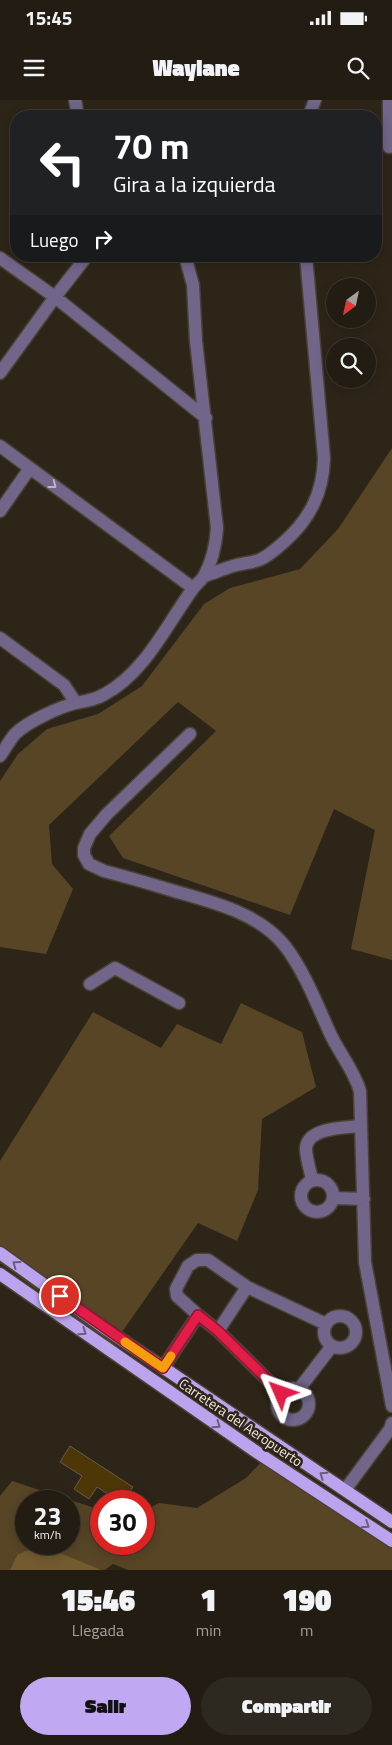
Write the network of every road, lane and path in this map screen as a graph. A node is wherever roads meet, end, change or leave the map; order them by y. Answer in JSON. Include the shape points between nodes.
{"nodes":[{"id":1,"x":389,"y":100,"type":"edge"},
{"id":2,"x":389,"y":147,"type":"dead end"},
{"id":3,"x":0,"y":258,"type":"edge"},
{"id":4,"x":82,"y":262,"type":"edge"},
{"id":5,"x":187,"y":262,"type":"edge"},
{"id":6,"x":307,"y":262,"type":"edge"},
{"id":7,"x":54,"y":297,"type":"junction"},
{"id":8,"x":0,"y":373,"type":"edge"},
{"id":9,"x":206,"y":418,"type":"junction"},
{"id":10,"x":0,"y":446,"type":"edge"},
{"id":11,"x":30,"y":468,"type":"junction"},
{"id":12,"x":0,"y":510,"type":"edge"},
{"id":13,"x":204,"y":576,"type":"junction"},
{"id":14,"x":193,"y":588,"type":"junction"},
{"id":15,"x":0,"y":638,"type":"edge"},
{"id":16,"x":76,"y":703,"type":"junction"},
{"id":17,"x":190,"y":734,"type":"dead end"},
{"id":18,"x":0,"y":756,"type":"edge"},
{"id":19,"x":90,"y":984,"type":"dead end"},
{"id":20,"x":179,"y":1003,"type":"dead end"},
{"id":21,"x":361,"y":1126,"type":"junction"},
{"id":22,"x":312,"y":1180,"type":"junction"},
{"id":23,"x":333,"y":1198,"type":"junction"},
{"id":24,"x":364,"y":1198,"type":"junction"},
{"id":25,"x":0,"y":1253,"type":"edge"},
{"id":26,"x":0,"y":1274,"type":"edge"},
{"id":27,"x":247,"y":1287,"type":"junction"},
{"id":28,"x":198,"y":1315,"type":"junction"},
{"id":29,"x":376,"y":1323,"type":"junction"},
{"id":30,"x":326,"y":1324,"type":"junction"},
{"id":31,"x":218,"y":1331,"type":"junction"},
{"id":32,"x":355,"y":1331,"type":"junction"},
{"id":33,"x":332,"y":1346,"type":"junction"},
{"id":34,"x":163,"y":1368,"type":"junction"},
{"id":35,"x":299,"y":1389,"type":"junction"},
{"id":36,"x":281,"y":1393,"type":"junction"},
{"id":37,"x":392,"y":1406,"type":"edge"},
{"id":38,"x":392,"y":1423,"type":"edge"},
{"id":39,"x":345,"y":1490,"type":"junction"},
{"id":40,"x":392,"y":1522,"type":"edge"},
{"id":41,"x":392,"y":1541,"type":"edge"}],
"edges":[{"from":1,"to":2,"type":"street"},
{"from":3,"to":7,"type":"street"},
{"from":4,"to":7,"type":"street"},
{"from":5,"to":9,"type":"street","via":[[193,285]]},
{"from":6,"to":13,"type":"street","via":[[324,458],[320,485],[308,516],[271,553],[259,560]]},
{"from":7,"to":8,"type":"street"},
{"from":7,"to":9,"type":"street"},
{"from":9,"to":13,"type":"street","via":[[217,528],[215,545]]},
{"from":10,"to":11,"type":"street"},
{"from":11,"to":12,"type":"street"},
{"from":11,"to":14,"type":"street","one_way":true},
{"from":13,"to":14,"type":"street"},
{"from":14,"to":16,"type":"street","via":[[162,637],[122,683],[102,696]]},
{"from":15,"to":16,"type":"street","via":[[64,685]]},
{"from":16,"to":18,"type":"street","via":[[50,712],[16,734]]},
{"from":17,"to":21,"type":"street","via":[[107,814],[90,834],[84,855],[89,864],[214,903],[270,930],[285,946],[306,981],[335,1044],[356,1078],[360,1091]]},
{"from":19,"to":20,"type":"street","via":[[115,968]]},
{"from":21,"to":22,"type":"street","via":[[323,1131],[310,1138],[306,1150]]},
{"from":21,"to":24,"type":"street"},
{"from":22,"to":23,"type":"street","via":[[328,1183]]},
{"from":22,"to":23,"type":"street","via":[[303,1186],[300,1196],[308,1210],[324,1211]]},
{"from":23,"to":24,"type":"street"},
{"from":24,"to":29,"type":"street","via":[[365,1262]]},
{"from":34,"to":25,"type":"main road","name":"Carretera del Aeropuerto","one_way":true},
{"from":26,"to":41,"type":"main road","name":"Carretera del Aeropuerto","one_way":true,"via":[[258,1453]]},
{"from":27,"to":28,"type":"street","via":[[208,1260],[197,1260],[188,1266],[176,1289],[177,1296]]},
{"from":27,"to":30,"type":"street"},
{"from":27,"to":31,"type":"street"},
{"from":28,"to":31,"type":"street"},
{"from":28,"to":34,"type":"street"},
{"from":29,"to":32,"type":"street"},
{"from":29,"to":37,"type":"street"},
{"from":30,"to":32,"type":"street","via":[[333,1318],[343,1317],[351,1322]]},
{"from":30,"to":33,"type":"street","via":[[326,1339]]},
{"from":31,"to":36,"type":"street"},
{"from":32,"to":33,"type":"street","via":[[353,1340],[346,1346]]},
{"from":33,"to":35,"type":"street"},
{"from":39,"to":34,"type":"main road","name":"Carretera del Aeropuerto","one_way":true},
{"from":35,"to":36,"type":"street","via":[[289,1388]]},
{"from":35,"to":36,"type":"street","via":[[307,1396],[309,1406],[304,1416],[294,1420],[284,1416],[278,1408]]},
{"from":38,"to":39,"type":"street"},
{"from":39,"to":40,"type":"main road","name":"Carretera del Aeropuerto"}]}
